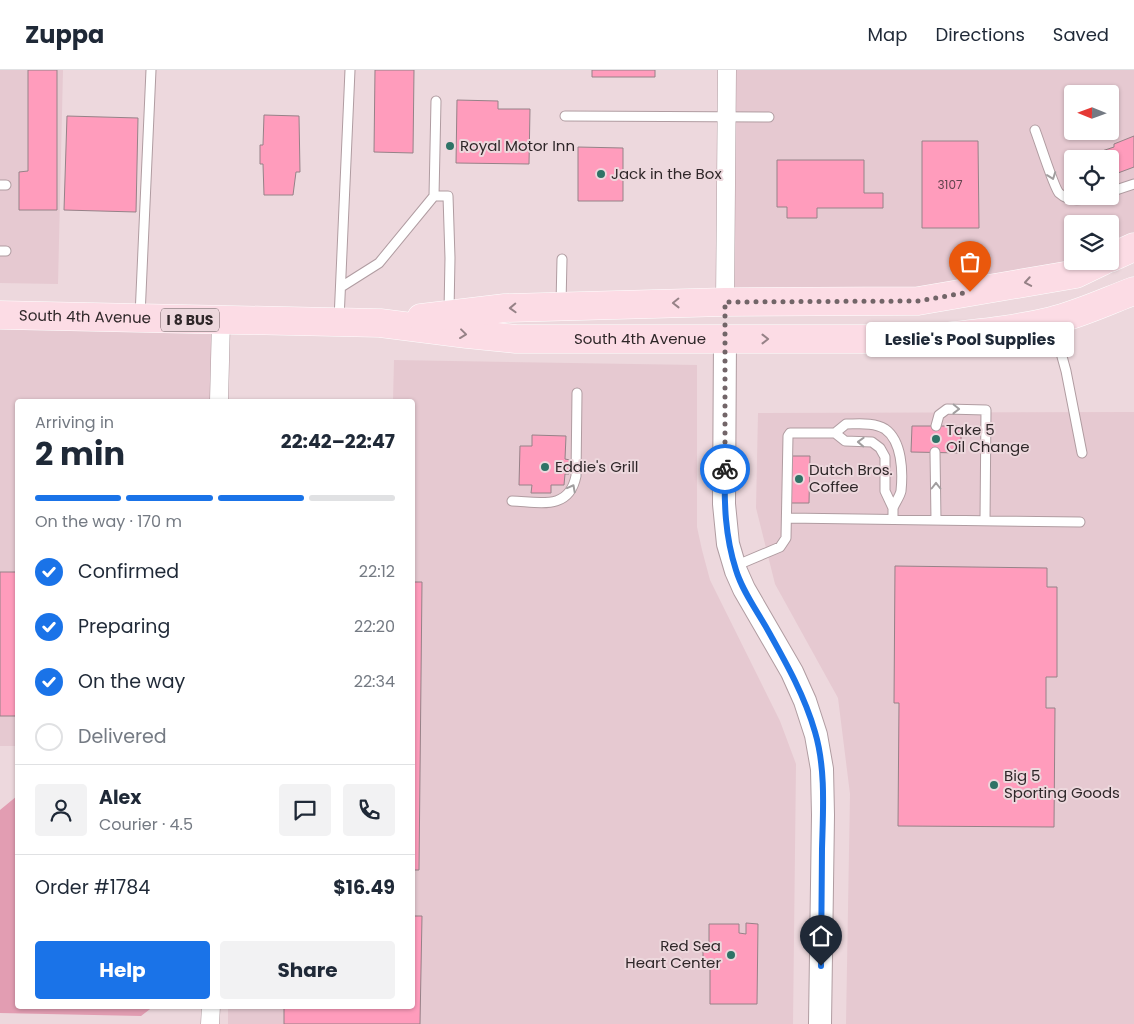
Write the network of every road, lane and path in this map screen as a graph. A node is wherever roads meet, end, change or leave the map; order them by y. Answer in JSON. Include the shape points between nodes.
{"nodes":[{"id":1,"x":151,"y":70,"type":"edge"},
{"id":2,"x":350,"y":70,"type":"edge"},
{"id":3,"x":728,"y":70,"type":"edge"},
{"id":4,"x":436,"y":101,"type":"dead end"},
{"id":5,"x":564,"y":116,"type":"dead end"},
{"id":6,"x":727,"y":117,"type":"junction"},
{"id":7,"x":770,"y":117,"type":"dead end"},
{"id":8,"x":1035,"y":130,"type":"dead end"},
{"id":9,"x":1134,"y":184,"type":"edge"},
{"id":10,"x":1119,"y":189,"type":"edge"},
{"id":11,"x":434,"y":196,"type":"junction"},
{"id":12,"x":1064,"y":196,"type":"edge"},
{"id":13,"x":1134,"y":247,"type":"edge"},
{"id":14,"x":1119,"y":254,"type":"edge"},
{"id":15,"x":562,"y":259,"type":"dead end"},
{"id":16,"x":1084,"y":270,"type":"edge"},
{"id":17,"x":341,"y":287,"type":"junction"},
{"id":18,"x":1134,"y":291,"type":"edge"},
{"id":19,"x":725,"y":302,"type":"junction"},
{"id":20,"x":561,"y":306,"type":"junction"},
{"id":21,"x":0,"y":315,"type":"edge"},
{"id":22,"x":449,"y":315,"type":"junction"},
{"id":23,"x":140,"y":319,"type":"junction"},
{"id":24,"x":221,"y":321,"type":"junction"},
{"id":25,"x":1052,"y":321,"type":"junction"},
{"id":26,"x":339,"y":322,"type":"junction"},
{"id":27,"x":380,"y":323,"type":"junction"},
{"id":28,"x":725,"y":339,"type":"junction"},
{"id":29,"x":578,"y":394,"type":"dead end"},
{"id":30,"x":219,"y":399,"type":"edge"},
{"id":31,"x":936,"y":426,"type":"dead end"},
{"id":32,"x":835,"y":433,"type":"junction"},
{"id":33,"x":935,"y":452,"type":"dead end"},
{"id":34,"x":1082,"y":453,"type":"dead end"},
{"id":35,"x":512,"y":501,"type":"dead end"},
{"id":36,"x":893,"y":508,"type":"junction"},
{"id":37,"x":787,"y":518,"type":"junction"},
{"id":38,"x":893,"y":519,"type":"junction"},
{"id":39,"x":936,"y":520,"type":"junction"},
{"id":40,"x":985,"y":521,"type":"junction"},
{"id":41,"x":1080,"y":522,"type":"dead end"},
{"id":42,"x":734,"y":566,"type":"junction"},
{"id":43,"x":210,"y":1009,"type":"edge"},
{"id":44,"x":210,"y":1024,"type":"edge"},
{"id":45,"x":820,"y":1024,"type":"edge"}],
"edges":[{"from":1,"to":23,"type":"lane"},
{"from":2,"to":17,"type":"lane"},
{"from":3,"to":6,"type":"street"},
{"from":4,"to":11,"type":"lane"},
{"from":5,"to":6,"type":"lane"},
{"from":6,"to":7,"type":"lane"},
{"from":6,"to":19,"type":"street"},
{"from":8,"to":12,"type":"lane","one_way":true,"via":[[1058,192]]},
{"from":9,"to":10,"type":"lane"},
{"from":11,"to":17,"type":"lane","via":[[379,263]]},
{"from":11,"to":22,"type":"lane","via":[[448,196]]},
{"from":13,"to":14,"type":"main road"},
{"from":15,"to":20,"type":"lane"},
{"from":16,"to":19,"type":"main road","name":"South 4th Avenue","number":"I 8 BUS","one_way":true,"via":[[918,301]]},
{"from":17,"to":26,"type":"lane"},
{"from":18,"to":25,"type":"main road","name":"South 4th Avenue","number":"I 8 BUS"},
{"from":19,"to":20,"type":"main road","name":"South 4th Avenue","number":"I 8 BUS","one_way":true},
{"from":19,"to":28,"type":"main road"},
{"from":20,"to":22,"type":"main road","name":"South 4th Avenue","number":"I 8 BUS","one_way":true},
{"from":21,"to":23,"type":"main road","name":"South 4th Avenue","number":"I 8 BUS"},
{"from":22,"to":27,"type":"main road","name":"South 4th Avenue","number":"I 8 BUS"},
{"from":23,"to":24,"type":"main road","name":"South 4th Avenue","number":"I 8 BUS"},
{"from":24,"to":26,"type":"main road","name":"South 4th Avenue","number":"I 8 BUS"},
{"from":24,"to":30,"type":"street"},
{"from":28,"to":25,"type":"main road","name":"South 4th Avenue","number":"I 8 BUS","one_way":true,"via":[[926,339]]},
{"from":25,"to":34,"type":"lane","via":[[1066,371]]},
{"from":26,"to":27,"type":"main road","name":"South 4th Avenue","number":"I 8 BUS"},
{"from":27,"to":28,"type":"main road","name":"South 4th Avenue","number":"I 8 BUS","one_way":true,"via":[[516,338]]},
{"from":28,"to":42,"type":"street","via":[[724,504]]},
{"from":35,"to":29,"type":"lane","one_way":true,"via":[[554,502],[565,498],[574,487]]},
{"from":31,"to":40,"type":"lane","one_way":true,"via":[[939,415],[947,409],[986,410]]},
{"from":36,"to":32,"type":"lane","one_way":true,"via":[[885,491],[885,457],[880,448],[872,442],[845,441]]},
{"from":32,"to":36,"type":"lane","via":[[846,424],[875,425],[893,437],[901,458],[901,492]]},
{"from":32,"to":37,"type":"lane","via":[[790,433],[788,436]]},
{"from":39,"to":33,"type":"lane","one_way":true},
{"from":36,"to":38,"type":"lane"},
{"from":37,"to":38,"type":"lane"},
{"from":37,"to":42,"type":"lane","via":[[786,538],[780,547]]},
{"from":38,"to":39,"type":"lane"},
{"from":39,"to":40,"type":"lane"},
{"from":40,"to":41,"type":"lane"},
{"from":42,"to":45,"type":"street","via":[[792,672],[816,735],[822,769],[823,814]]},
{"from":43,"to":44,"type":"street"}]}
